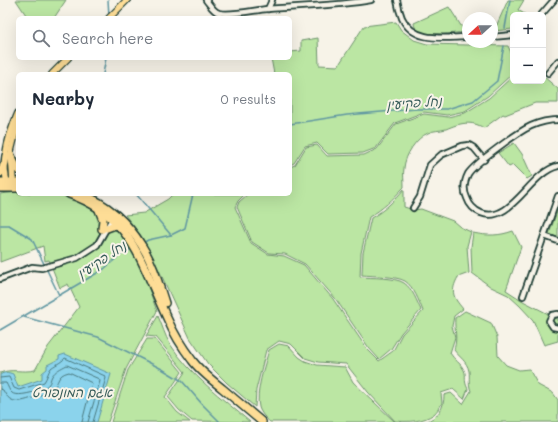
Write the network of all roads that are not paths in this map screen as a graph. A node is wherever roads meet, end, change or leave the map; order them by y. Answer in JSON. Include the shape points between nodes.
{"nodes":[{"id":1,"x":122,"y":0,"type":"edge"},
{"id":2,"x":127,"y":0,"type":"edge"},
{"id":3,"x":206,"y":0,"type":"edge"},
{"id":4,"x":272,"y":0,"type":"edge"},
{"id":5,"x":371,"y":0,"type":"edge"},
{"id":6,"x":397,"y":0,"type":"edge"},
{"id":7,"x":554,"y":0,"type":"edge"},
{"id":8,"x":268,"y":9,"type":"junction"},
{"id":9,"x":544,"y":12,"type":"edge"},
{"id":10,"x":106,"y":16,"type":"edge"},
{"id":11,"x":111,"y":16,"type":"edge"},
{"id":12,"x":510,"y":35,"type":"edge"},
{"id":13,"x":498,"y":36,"type":"edge"},
{"id":14,"x":462,"y":37,"type":"edge"},
{"id":15,"x":62,"y":60,"type":"edge"},
{"id":16,"x":66,"y":60,"type":"edge"},
{"id":17,"x":558,"y":61,"type":"edge"},
{"id":18,"x":50,"y":72,"type":"edge"},
{"id":19,"x":54,"y":72,"type":"edge"},
{"id":20,"x":548,"y":74,"type":"dead end"},
{"id":21,"x":16,"y":118,"type":"edge"},
{"id":22,"x":558,"y":120,"type":"edge"},
{"id":23,"x":16,"y":131,"type":"edge"},
{"id":24,"x":9,"y":156,"type":"junction"},
{"id":25,"x":484,"y":160,"type":"junction"},
{"id":26,"x":558,"y":166,"type":"edge"},
{"id":27,"x":16,"y":167,"type":"edge"},
{"id":28,"x":0,"y":173,"type":"edge"},
{"id":29,"x":9,"y":183,"type":"edge"},
{"id":30,"x":0,"y":188,"type":"edge"},
{"id":31,"x":75,"y":196,"type":"edge"},
{"id":32,"x":86,"y":196,"type":"edge"},
{"id":33,"x":558,"y":196,"type":"edge"},
{"id":34,"x":98,"y":208,"type":"junction"},
{"id":35,"x":413,"y":208,"type":"dead end"},
{"id":36,"x":112,"y":216,"type":"junction"},
{"id":37,"x":120,"y":227,"type":"junction"},
{"id":38,"x":105,"y":229,"type":"junction"},
{"id":39,"x":544,"y":236,"type":"junction"},
{"id":40,"x":558,"y":241,"type":"edge"},
{"id":41,"x":0,"y":279,"type":"edge"},
{"id":42,"x":523,"y":296,"type":"dead end"},
{"id":43,"x":558,"y":314,"type":"edge"},
{"id":44,"x":558,"y":328,"type":"edge"},
{"id":45,"x":178,"y":339,"type":"junction"},
{"id":46,"x":262,"y":422,"type":"edge"}],
"edges":[{"from":1,"to":10,"type":"main road"},
{"from":2,"to":11,"type":"main road"},
{"from":3,"to":8,"type":"street","via":[[214,11],[220,13]]},
{"from":4,"to":8,"type":"street"},
{"from":5,"to":8,"type":"street"},
{"from":6,"to":14,"type":"street","via":[[405,23],[419,35]]},
{"from":7,"to":9,"type":"street"},
{"from":12,"to":13,"type":"street"},
{"from":15,"to":18,"type":"main road"},
{"from":16,"to":19,"type":"main road"},
{"from":17,"to":20,"type":"street"},
{"from":21,"to":24,"type":"main road","via":[[10,135]]},
{"from":22,"to":25,"type":"street","via":[[532,126]]},
{"from":23,"to":24,"type":"main road"},
{"from":24,"to":27,"type":"highway"},
{"from":24,"to":28,"type":"highway"},
{"from":24,"to":29,"type":"main road"},
{"from":25,"to":26,"type":"street","via":[[469,173],[464,188],[471,205],[480,213],[486,214],[496,214],[505,210],[540,175]]},
{"from":25,"to":35,"type":"street","via":[[469,146],[462,146],[441,155],[430,165],[420,197]]},
{"from":29,"to":30,"type":"highway"},
{"from":31,"to":34,"type":"highway"},
{"from":32,"to":36,"type":"highway","via":[[103,205]]},
{"from":33,"to":39,"type":"street"},
{"from":34,"to":36,"type":"highway"},
{"from":34,"to":38,"type":"highway"},
{"from":36,"to":37,"type":"highway"},
{"from":36,"to":38,"type":"street"},
{"from":36,"to":45,"type":"highway","via":[[125,223],[143,246]]},
{"from":37,"to":38,"type":"highway","via":[[115,225]]},
{"from":37,"to":45,"type":"highway","via":[[138,251]]},
{"from":38,"to":41,"type":"street","via":[[97,245],[77,258],[42,268],[32,267]]},
{"from":39,"to":40,"type":"street"},
{"from":39,"to":42,"type":"street"},
{"from":43,"to":44,"type":"street","via":[[552,315],[549,321],[553,327]]},
{"from":45,"to":46,"type":"highway","via":[[192,361]]}]}
